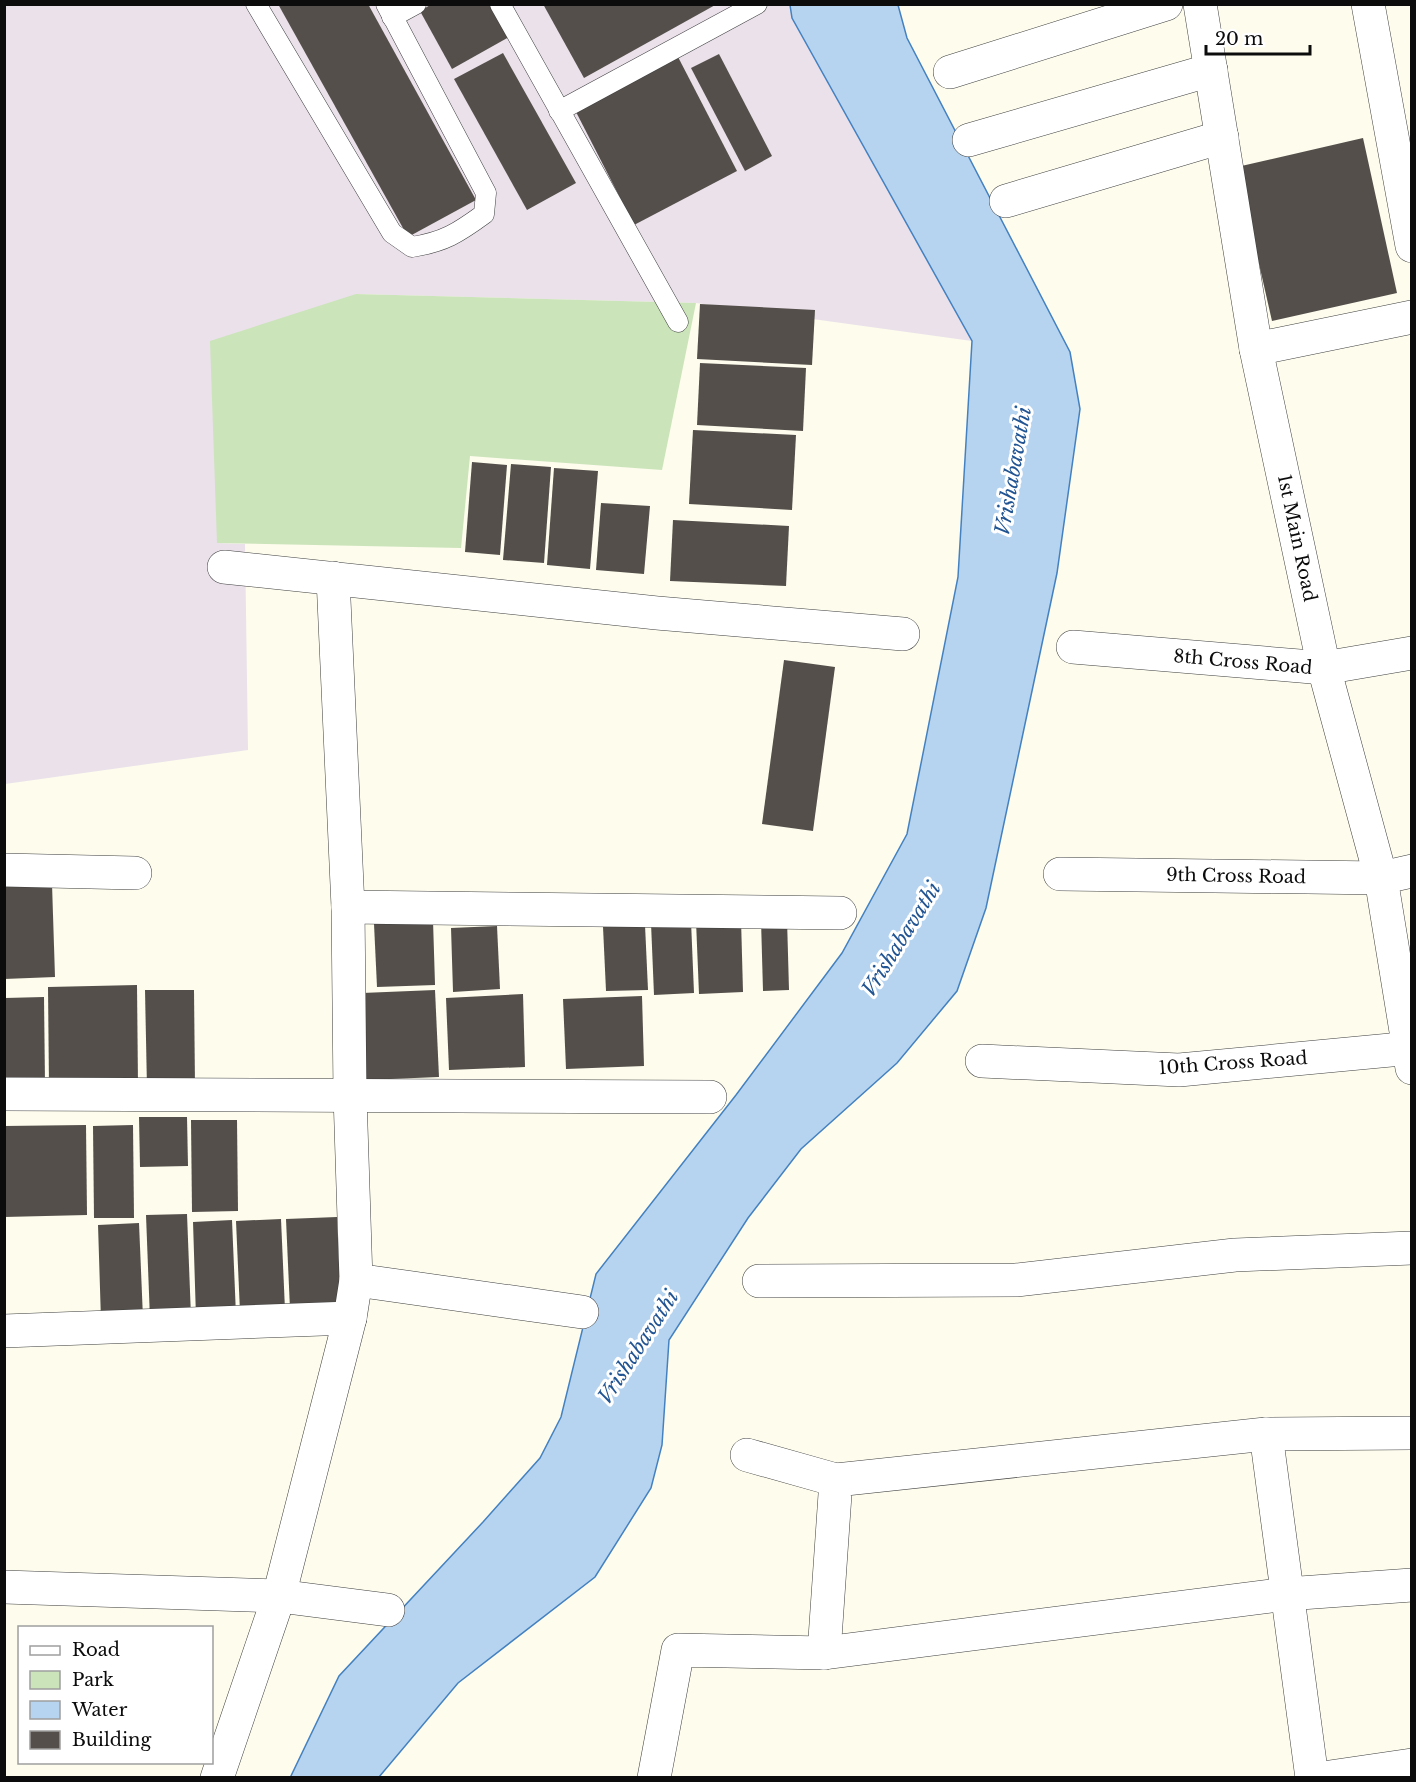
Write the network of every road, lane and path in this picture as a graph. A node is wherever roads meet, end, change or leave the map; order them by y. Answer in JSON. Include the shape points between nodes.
{"nodes":[{"id":1,"x":256,"y":4,"type":"edge"},
{"id":2,"x":416,"y":4,"type":"edge"},
{"id":3,"x":500,"y":4,"type":"edge"},
{"id":4,"x":757,"y":4,"type":"edge"},
{"id":5,"x":1166,"y":4,"type":"edge"},
{"id":6,"x":1200,"y":4,"type":"edge"},
{"id":7,"x":1368,"y":4,"type":"edge"},
{"id":8,"x":389,"y":11,"type":"edge"},
{"id":9,"x":1211,"y":70,"type":"junction"},
{"id":10,"x":950,"y":72,"type":"dead end"},
{"id":11,"x":559,"y":111,"type":"junction"},
{"id":12,"x":1222,"y":137,"type":"junction"},
{"id":13,"x":969,"y":140,"type":"dead end"},
{"id":14,"x":1006,"y":201,"type":"dead end"},
{"id":15,"x":1412,"y":246,"type":"edge"},
{"id":16,"x":1412,"y":317,"type":"edge"},
{"id":17,"x":678,"y":322,"type":"dead end"},
{"id":18,"x":1256,"y":349,"type":"junction"},
{"id":19,"x":224,"y":567,"type":"dead end"},
{"id":20,"x":333,"y":578,"type":"junction"},
{"id":21,"x":903,"y":634,"type":"dead end"},
{"id":22,"x":1073,"y":648,"type":"dead end"},
{"id":23,"x":1412,"y":653,"type":"edge"},
{"id":24,"x":1324,"y":668,"type":"junction"},
{"id":25,"x":4,"y":870,"type":"edge"},
{"id":26,"x":135,"y":873,"type":"dead end"},
{"id":27,"x":1060,"y":874,"type":"dead end"},
{"id":28,"x":1396,"y":875,"type":"edge"},
{"id":29,"x":348,"y":907,"type":"junction"},
{"id":30,"x":840,"y":913,"type":"dead end"},
{"id":31,"x":1410,"y":1055,"type":"edge"},
{"id":32,"x":982,"y":1061,"type":"dead end"},
{"id":33,"x":4,"y":1094,"type":"edge"},
{"id":34,"x":350,"y":1095,"type":"junction"},
{"id":35,"x":710,"y":1097,"type":"dead end"},
{"id":36,"x":1412,"y":1248,"type":"edge"},
{"id":37,"x":356,"y":1280,"type":"junction"},
{"id":38,"x":759,"y":1281,"type":"dead end"},
{"id":39,"x":582,"y":1312,"type":"dead end"},
{"id":40,"x":350,"y":1318,"type":"junction"},
{"id":41,"x":4,"y":1331,"type":"edge"},
{"id":42,"x":1412,"y":1433,"type":"edge"},
{"id":43,"x":1266,"y":1434,"type":"junction"},
{"id":44,"x":747,"y":1455,"type":"dead end"},
{"id":45,"x":836,"y":1480,"type":"junction"},
{"id":46,"x":1412,"y":1585,"type":"edge"},
{"id":47,"x":4,"y":1587,"type":"edge"},
{"id":48,"x":1286,"y":1594,"type":"junction"},
{"id":49,"x":279,"y":1596,"type":"junction"},
{"id":50,"x":388,"y":1610,"type":"dead end"},
{"id":51,"x":824,"y":1653,"type":"junction"},
{"id":52,"x":1412,"y":1765,"type":"edge"},
{"id":53,"x":217,"y":1778,"type":"edge"},
{"id":54,"x":654,"y":1778,"type":"edge"},
{"id":55,"x":1312,"y":1778,"type":"edge"},
{"id":56,"x":1323,"y":1778,"type":"edge"}],
"edges":[{"from":1,"to":8,"type":"lane","via":[[392,233],[412,247],[458,233],[484,214],[486,193]]},
{"from":2,"to":8,"type":"lane"},
{"from":3,"to":11,"type":"lane"},
{"from":4,"to":11,"type":"lane"},
{"from":5,"to":10,"type":"street"},
{"from":6,"to":9,"type":"street","name":"1st Main Road"},
{"from":7,"to":15,"type":"street"},
{"from":9,"to":12,"type":"street","name":"1st Main Road"},
{"from":9,"to":13,"type":"street"},
{"from":11,"to":17,"type":"lane"},
{"from":12,"to":14,"type":"street"},
{"from":12,"to":18,"type":"street","name":"1st Main Road"},
{"from":16,"to":18,"type":"street"},
{"from":18,"to":24,"type":"street","name":"1st Main Road"},
{"from":19,"to":20,"type":"street"},
{"from":20,"to":21,"type":"street","via":[[657,613]]},
{"from":20,"to":29,"type":"street"},
{"from":22,"to":24,"type":"street","name":"8th Cross Road"},
{"from":23,"to":24,"type":"street","name":"8th Cross Road"},
{"from":24,"to":28,"type":"street","name":"1st Main Road"},
{"from":25,"to":26,"type":"street"},
{"from":27,"to":28,"type":"street","name":"9th Cross Road"},
{"from":28,"to":31,"type":"street","name":"1st Main Road"},
{"from":29,"to":30,"type":"street"},
{"from":29,"to":34,"type":"street"},
{"from":31,"to":32,"type":"street","name":"10th Cross Road","via":[[1179,1070]]},
{"from":33,"to":34,"type":"street"},
{"from":34,"to":35,"type":"street"},
{"from":34,"to":37,"type":"street"},
{"from":36,"to":38,"type":"street","via":[[1234,1255],[1016,1280]]},
{"from":37,"to":39,"type":"street"},
{"from":37,"to":40,"type":"street"},
{"from":40,"to":41,"type":"street"},
{"from":40,"to":49,"type":"street"},
{"from":42,"to":43,"type":"street"},
{"from":43,"to":45,"type":"street"},
{"from":43,"to":48,"type":"street"},
{"from":44,"to":45,"type":"street"},
{"from":45,"to":51,"type":"street"},
{"from":46,"to":48,"type":"street"},
{"from":47,"to":49,"type":"street"},
{"from":48,"to":51,"type":"street"},
{"from":48,"to":55,"type":"street"},
{"from":49,"to":50,"type":"street"},
{"from":49,"to":53,"type":"street"},
{"from":51,"to":54,"type":"street","via":[[678,1650]]},
{"from":52,"to":56,"type":"street"}]}
